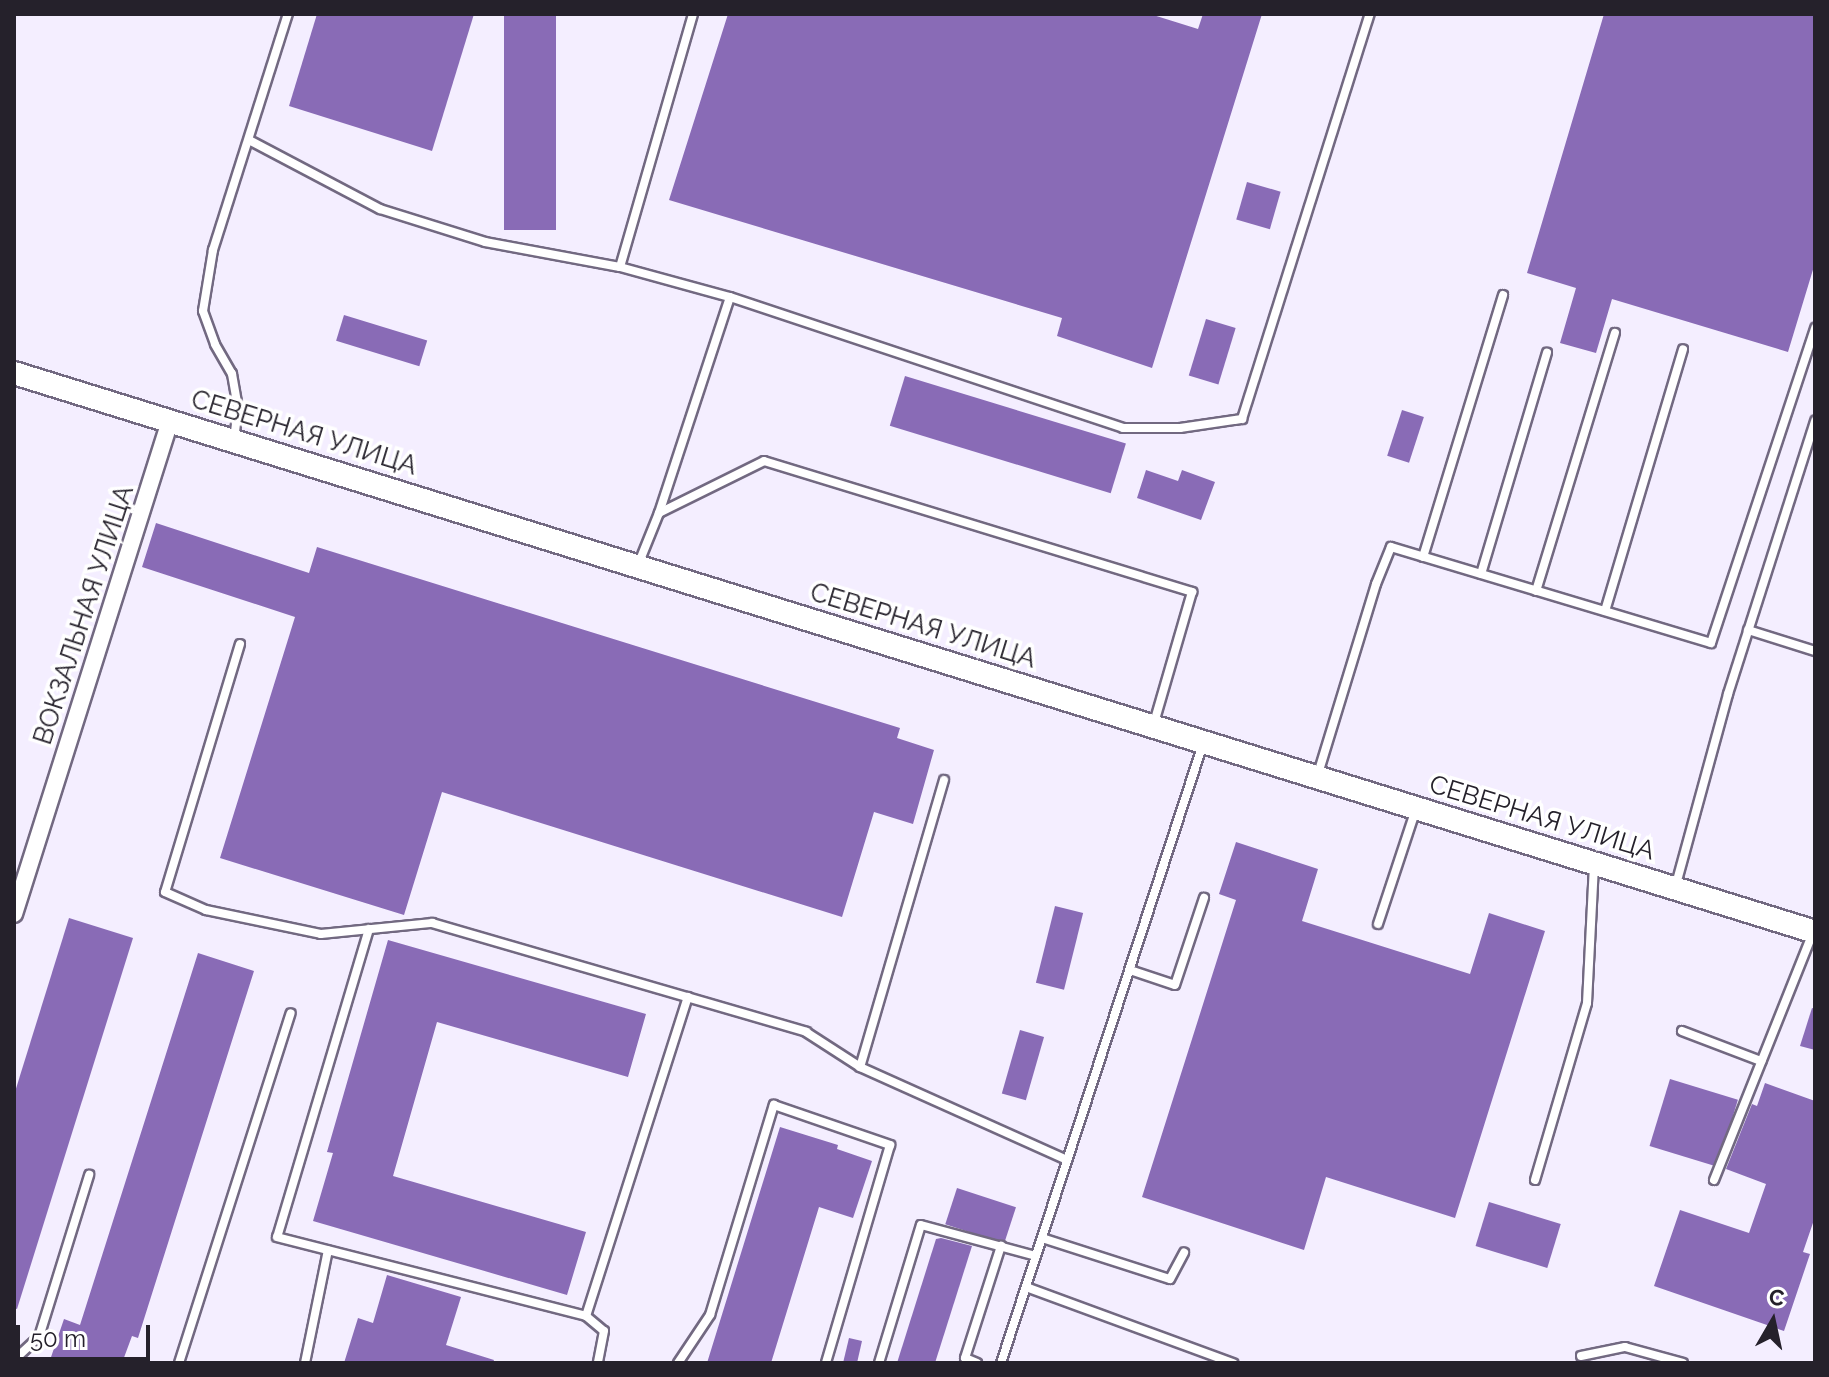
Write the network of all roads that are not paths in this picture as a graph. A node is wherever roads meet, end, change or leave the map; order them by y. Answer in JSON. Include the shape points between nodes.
{"nodes":[{"id":1,"x":288,"y":14,"type":"edge"},
{"id":2,"x":693,"y":14,"type":"edge"},
{"id":3,"x":1370,"y":14,"type":"edge"},
{"id":4,"x":249,"y":140,"type":"junction"},
{"id":5,"x":620,"y":267,"type":"junction"},
{"id":6,"x":1503,"y":295,"type":"dead end"},
{"id":7,"x":730,"y":297,"type":"junction"},
{"id":8,"x":1815,"y":328,"type":"edge"},
{"id":9,"x":1615,"y":333,"type":"dead end"},
{"id":10,"x":1683,"y":349,"type":"dead end"},
{"id":11,"x":1547,"y":353,"type":"dead end"},
{"id":12,"x":14,"y":373,"type":"edge"},
{"id":13,"x":170,"y":421,"type":"junction"},
{"id":14,"x":1815,"y":421,"type":"edge"},
{"id":15,"x":234,"y":440,"type":"junction"},
{"id":16,"x":659,"y":513,"type":"junction"},
{"id":17,"x":1423,"y":557,"type":"junction"},
{"id":18,"x":637,"y":566,"type":"junction"},
{"id":19,"x":1481,"y":574,"type":"junction"},
{"id":20,"x":1536,"y":591,"type":"junction"},
{"id":21,"x":1605,"y":611,"type":"junction"},
{"id":22,"x":1748,"y":630,"type":"junction"},
{"id":23,"x":240,"y":644,"type":"dead end"},
{"id":24,"x":1815,"y":651,"type":"edge"},
{"id":25,"x":1153,"y":727,"type":"junction"},
{"id":26,"x":1204,"y":742,"type":"junction"},
{"id":27,"x":1317,"y":777,"type":"junction"},
{"id":28,"x":944,"y":780,"type":"dead end"},
{"id":29,"x":1416,"y":808,"type":"junction"},
{"id":30,"x":1594,"y":864,"type":"junction"},
{"id":31,"x":1675,"y":888,"type":"junction"},
{"id":32,"x":1204,"y":898,"type":"dead end"},
{"id":33,"x":14,"y":914,"type":"edge"},
{"id":34,"x":1378,"y":924,"type":"dead end"},
{"id":35,"x":369,"y":929,"type":"junction"},
{"id":36,"x":1814,"y":932,"type":"edge"},
{"id":37,"x":1130,"y":970,"type":"junction"},
{"id":38,"x":688,"y":997,"type":"junction"},
{"id":39,"x":291,"y":1013,"type":"dead end"},
{"id":40,"x":1682,"y":1031,"type":"dead end"},
{"id":41,"x":1761,"y":1061,"type":"junction"},
{"id":42,"x":860,"y":1067,"type":"junction"},
{"id":43,"x":1067,"y":1160,"type":"junction"},
{"id":44,"x":89,"y":1175,"type":"dead end"},
{"id":45,"x":1535,"y":1180,"type":"dead end"},
{"id":46,"x":1714,"y":1180,"type":"dead end"},
{"id":47,"x":1042,"y":1238,"type":"junction"},
{"id":48,"x":1001,"y":1246,"type":"junction"},
{"id":49,"x":328,"y":1250,"type":"junction"},
{"id":50,"x":1184,"y":1253,"type":"dead end"},
{"id":51,"x":1036,"y":1256,"type":"junction"},
{"id":52,"x":1026,"y":1287,"type":"junction"},
{"id":53,"x":586,"y":1316,"type":"junction"},
{"id":54,"x":1581,"y":1356,"type":"dead end"},
{"id":55,"x":14,"y":1360,"type":"edge"},
{"id":56,"x":179,"y":1363,"type":"edge"},
{"id":57,"x":305,"y":1363,"type":"edge"},
{"id":58,"x":598,"y":1363,"type":"edge"},
{"id":59,"x":678,"y":1363,"type":"edge"},
{"id":60,"x":826,"y":1363,"type":"edge"},
{"id":61,"x":879,"y":1363,"type":"edge"},
{"id":62,"x":977,"y":1363,"type":"edge"},
{"id":63,"x":1001,"y":1363,"type":"edge"},
{"id":64,"x":1233,"y":1363,"type":"edge"},
{"id":65,"x":1683,"y":1363,"type":"edge"}],
"edges":[{"from":1,"to":4,"type":"lane"},
{"from":2,"to":5,"type":"lane"},
{"from":3,"to":7,"type":"lane","via":[[1242,419],[1180,428],[1123,428]]},
{"from":4,"to":5,"type":"lane","via":[[380,209],[485,242]]},
{"from":4,"to":15,"type":"lane","via":[[213,250],[203,311],[232,374],[238,408]]},
{"from":5,"to":7,"type":"lane"},
{"from":6,"to":17,"type":"lane"},
{"from":7,"to":16,"type":"lane"},
{"from":8,"to":21,"type":"lane","via":[[1711,643]]},
{"from":9,"to":20,"type":"lane"},
{"from":10,"to":21,"type":"lane"},
{"from":11,"to":19,"type":"lane"},
{"from":12,"to":13,"type":"main road","name":"СЕВЕРНАЯ УЛИЦА"},
{"from":13,"to":15,"type":"main road","name":"СЕВЕРНАЯ УЛИЦА"},
{"from":13,"to":33,"type":"street","name":"ВОКЗАЛЬНАЯ УЛИЦА"},
{"from":14,"to":22,"type":"lane"},
{"from":15,"to":18,"type":"main road","name":"СЕВЕРНАЯ УЛИЦА"},
{"from":16,"to":18,"type":"lane"},
{"from":16,"to":25,"type":"lane","via":[[764,461],[1192,592]]},
{"from":17,"to":19,"type":"lane"},
{"from":17,"to":27,"type":"lane","via":[[1391,547]]},
{"from":18,"to":25,"type":"main road","name":"СЕВЕРНАЯ УЛИЦА"},
{"from":19,"to":20,"type":"lane"},
{"from":20,"to":21,"type":"lane"},
{"from":22,"to":24,"type":"lane"},
{"from":22,"to":31,"type":"lane"},
{"from":23,"to":35,"type":"lane","via":[[165,892],[206,910],[321,934]]},
{"from":25,"to":26,"type":"main road","name":"СЕВЕРНАЯ УЛИЦА"},
{"from":26,"to":27,"type":"main road","name":"СЕВЕРНАЯ УЛИЦА"},
{"from":26,"to":37,"type":"lane"},
{"from":27,"to":29,"type":"main road","name":"СЕВЕРНАЯ УЛИЦА"},
{"from":28,"to":42,"type":"lane"},
{"from":29,"to":30,"type":"main road","name":"СЕВЕРНАЯ УЛИЦА"},
{"from":29,"to":34,"type":"lane"},
{"from":30,"to":31,"type":"main road","name":"СЕВЕРНАЯ УЛИЦА"},
{"from":30,"to":45,"type":"lane","via":[[1587,1003]]},
{"from":31,"to":36,"type":"main road","name":"СЕВЕРНАЯ УЛИЦА"},
{"from":32,"to":37,"type":"lane","via":[[1175,985]]},
{"from":35,"to":38,"type":"lane","via":[[432,923]]},
{"from":35,"to":49,"type":"lane","via":[[277,1237]]},
{"from":36,"to":41,"type":"lane"},
{"from":37,"to":43,"type":"lane"},
{"from":38,"to":42,"type":"lane","via":[[806,1032]]},
{"from":38,"to":53,"type":"lane"},
{"from":39,"to":56,"type":"lane"},
{"from":40,"to":41,"type":"lane"},
{"from":41,"to":46,"type":"lane"},
{"from":42,"to":43,"type":"lane"},
{"from":43,"to":47,"type":"lane"},
{"from":44,"to":55,"type":"lane","via":[[39,1337]]},
{"from":47,"to":50,"type":"lane","via":[[1170,1279]]},
{"from":47,"to":51,"type":"lane"},
{"from":48,"to":51,"type":"lane"},
{"from":48,"to":61,"type":"lane","via":[[921,1225]]},
{"from":48,"to":62,"type":"lane","via":[[965,1358]]},
{"from":49,"to":53,"type":"lane"},
{"from":49,"to":57,"type":"lane"},
{"from":51,"to":52,"type":"lane"},
{"from":52,"to":63,"type":"lane"},
{"from":52,"to":64,"type":"lane"},
{"from":53,"to":58,"type":"lane","via":[[604,1331]]},
{"from":54,"to":65,"type":"lane","via":[[1625,1347]]},
{"from":59,"to":60,"type":"lane","via":[[710,1315],[774,1105],[890,1145]]}]}
